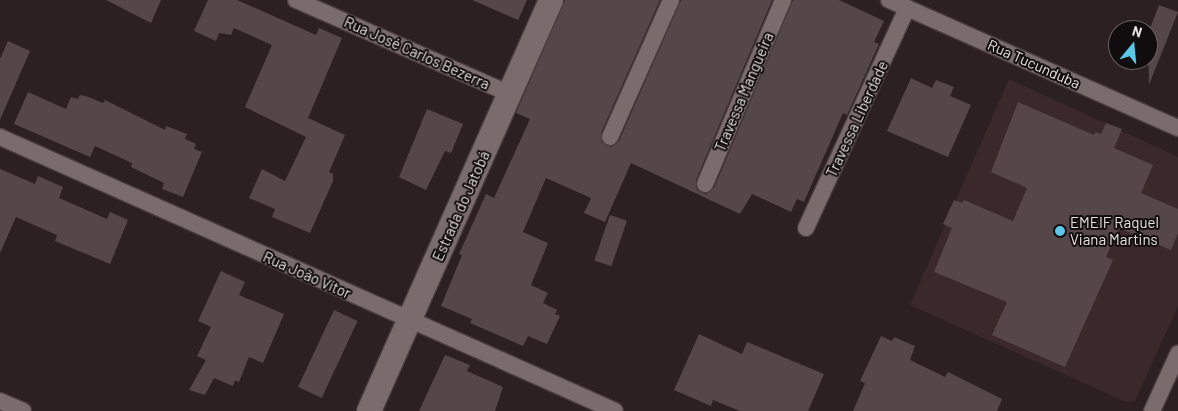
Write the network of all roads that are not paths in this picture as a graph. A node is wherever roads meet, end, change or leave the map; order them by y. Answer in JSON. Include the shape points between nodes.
{"nodes":[{"id":1,"x":296,"y":0,"type":"edge"},
{"id":2,"x":551,"y":0,"type":"edge"},
{"id":3,"x":671,"y":0,"type":"edge"},
{"id":4,"x":783,"y":0,"type":"edge"},
{"id":5,"x":889,"y":0,"type":"edge"},
{"id":6,"x":907,"y":8,"type":"junction"},
{"id":7,"x":510,"y":94,"type":"junction"},
{"id":8,"x":1178,"y":128,"type":"edge"},
{"id":9,"x":0,"y":137,"type":"edge"},
{"id":10,"x":610,"y":137,"type":"dead end"},
{"id":11,"x":705,"y":184,"type":"dead end"},
{"id":12,"x":806,"y":228,"type":"dead end"},
{"id":13,"x":410,"y":321,"type":"junction"},
{"id":14,"x":1178,"y":354,"type":"edge"},
{"id":15,"x":1171,"y":386,"type":"edge"},
{"id":16,"x":0,"y":401,"type":"edge"},
{"id":17,"x":23,"y":411,"type":"edge"},
{"id":18,"x":369,"y":411,"type":"edge"},
{"id":19,"x":615,"y":411,"type":"edge"},
{"id":20,"x":1152,"y":411,"type":"edge"}],
"edges":[{"from":1,"to":7,"type":"street","name":"Rua José Carlos Bezerra"},
{"from":2,"to":7,"type":"street","name":"Estrada do Jatobá"},
{"from":3,"to":10,"type":"street"},
{"from":4,"to":11,"type":"street","name":"Travessa Mangueira"},
{"from":5,"to":6,"type":"street","name":"Rua Tucunduba"},
{"from":6,"to":8,"type":"street","name":"Rua Tucunduba"},
{"from":6,"to":12,"type":"street","name":"Travessa Liberdade"},
{"from":7,"to":13,"type":"street","name":"Estrada do Jatobá"},
{"from":9,"to":13,"type":"street","name":"Rua João Vítor"},
{"from":13,"to":18,"type":"street","name":"Estrada do Jatobá"},
{"from":13,"to":19,"type":"street","name":"Rua João Vítor"},
{"from":14,"to":15,"type":"street"},
{"from":15,"to":20,"type":"street"},
{"from":16,"to":17,"type":"street"}]}
